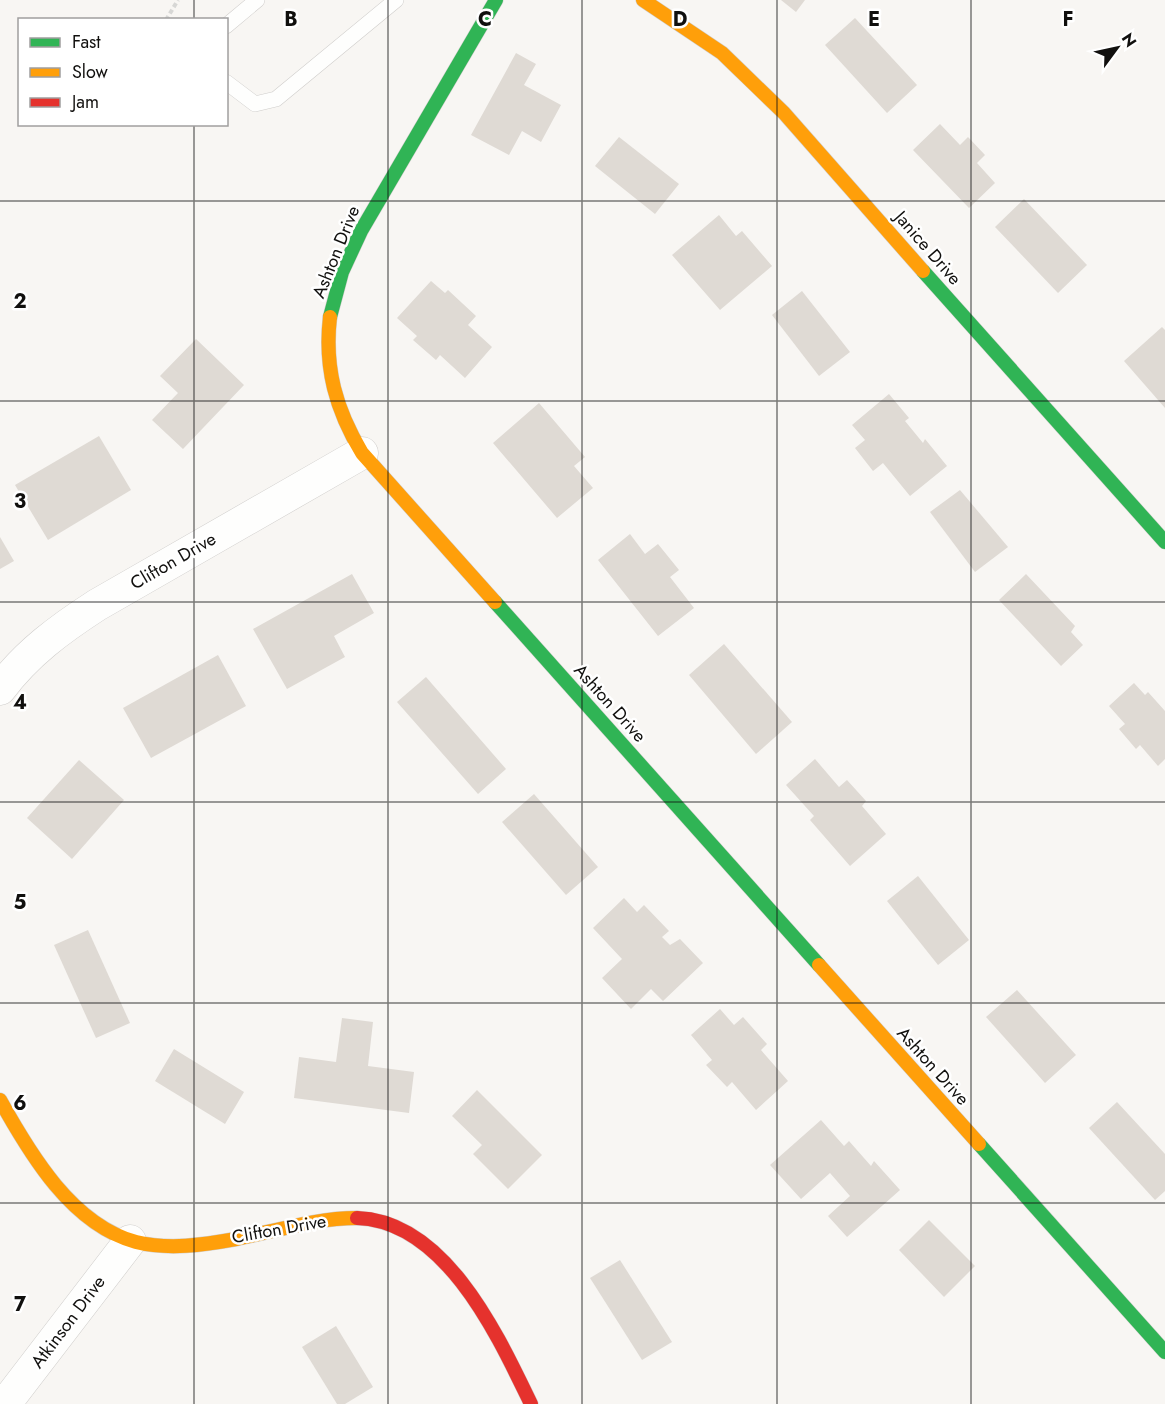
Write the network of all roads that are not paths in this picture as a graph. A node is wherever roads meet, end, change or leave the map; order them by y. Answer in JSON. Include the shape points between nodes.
{"nodes":[{"id":1,"x":257,"y":0,"type":"edge"},
{"id":2,"x":396,"y":0,"type":"edge"},
{"id":3,"x":496,"y":0,"type":"edge"},
{"id":4,"x":644,"y":0,"type":"edge"},
{"id":5,"x":228,"y":24,"type":"edge"},
{"id":6,"x":228,"y":84,"type":"edge"},
{"id":7,"x":362,"y":453,"type":"junction"},
{"id":8,"x":1165,"y":542,"type":"edge"},
{"id":9,"x":0,"y":689,"type":"edge"},
{"id":10,"x":0,"y":1100,"type":"edge"},
{"id":11,"x":130,"y":1241,"type":"junction"},
{"id":12,"x":1165,"y":1352,"type":"edge"},
{"id":13,"x":5,"y":1404,"type":"edge"},
{"id":14,"x":531,"y":1404,"type":"edge"}],
"edges":[{"from":1,"to":5,"type":"lane"},
{"from":2,"to":6,"type":"lane","via":[[276,99],[255,104]]},
{"from":3,"to":7,"type":"street","name":"Ashton Drive","via":[[374,207],[331,307],[329,366],[333,391],[343,423]]},
{"from":4,"to":8,"type":"street","name":"Janice Drive","via":[[722,53],[777,105]]},
{"from":7,"to":9,"type":"street","name":"Clifton Drive","via":[[63,627],[16,668]]},
{"from":7,"to":12,"type":"street","name":"Ashton Drive"},
{"from":10,"to":11,"type":"street","name":"Clifton Drive","via":[[54,1183],[73,1204]]},
{"from":11,"to":13,"type":"street","name":"Atkinson Drive"},
{"from":11,"to":14,"type":"street","name":"Clifton Drive","via":[[162,1246],[216,1241],[353,1218],[389,1225],[428,1251],[469,1287],[486,1312]]}]}
